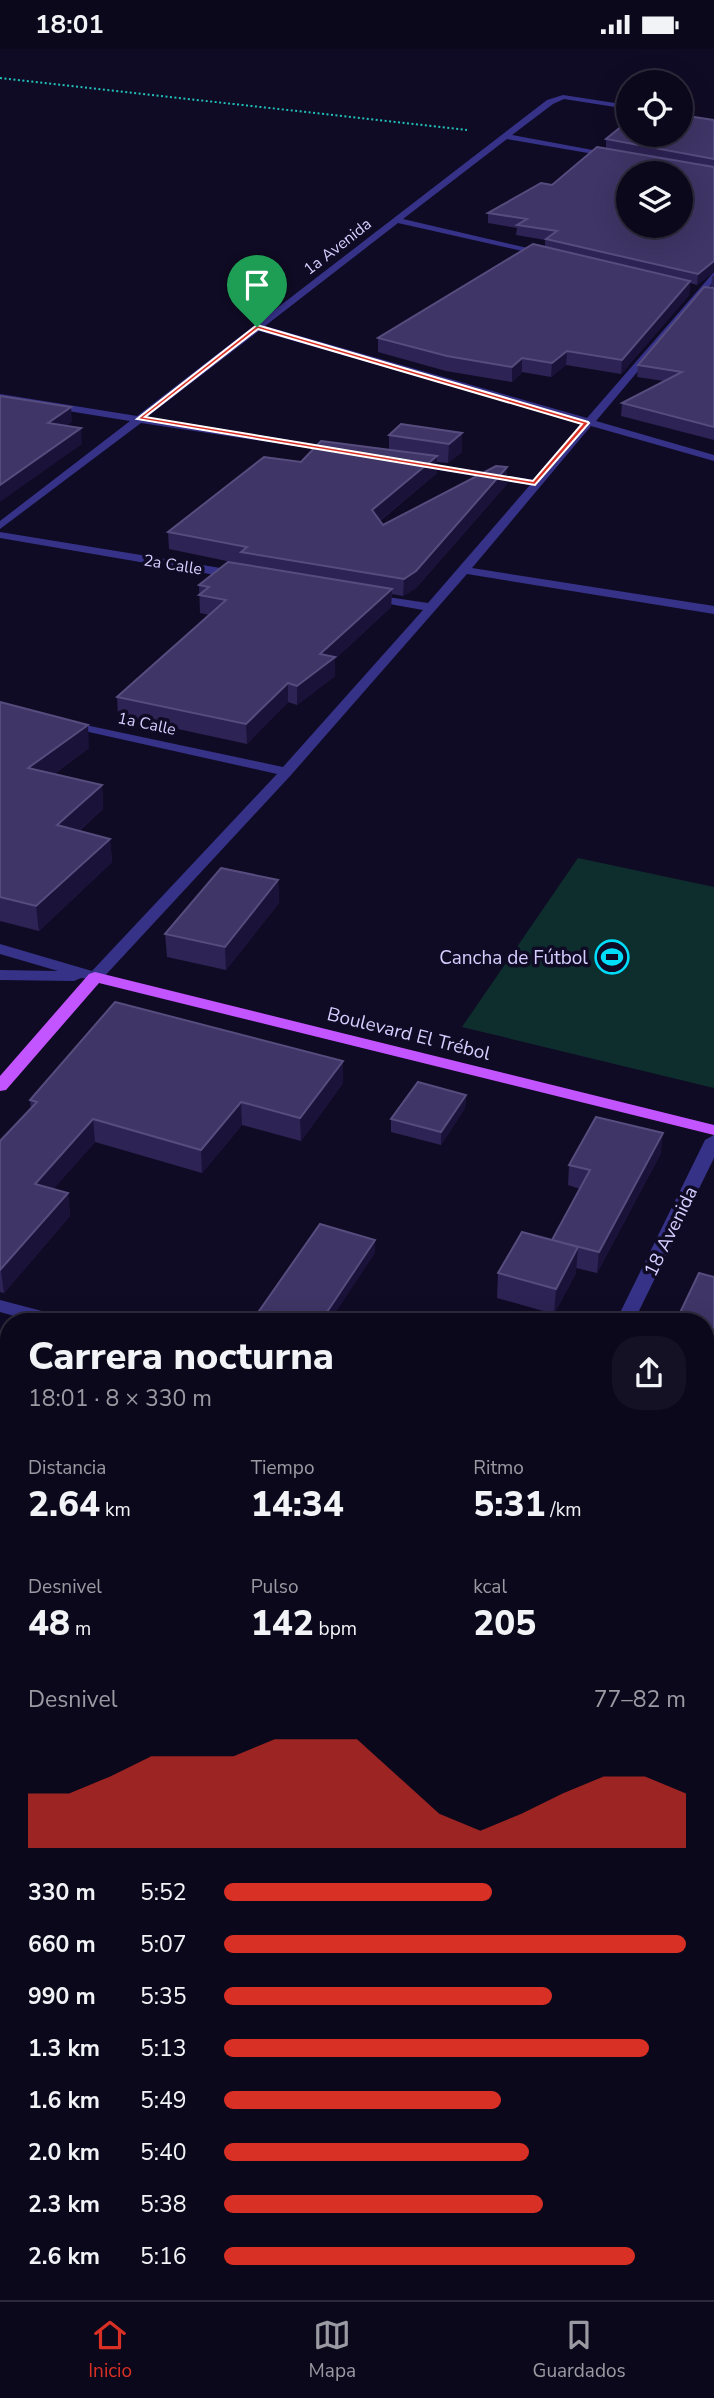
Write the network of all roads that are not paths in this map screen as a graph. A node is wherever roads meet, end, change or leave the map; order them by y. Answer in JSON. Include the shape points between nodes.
{"nodes":[{"id":1,"x":616,"y":105,"type":"edge"},
{"id":2,"x":506,"y":136,"type":"junction"},
{"id":3,"x":623,"y":157,"type":"edge"},
{"id":4,"x":396,"y":220,"type":"junction"},
{"id":5,"x":554,"y":257,"type":"edge"},
{"id":6,"x":714,"y":275,"type":"edge"},
{"id":7,"x":692,"y":290,"type":"junction"},
{"id":8,"x":714,"y":295,"type":"edge"},
{"id":9,"x":257,"y":327,"type":"junction"},
{"id":10,"x":0,"y":397,"type":"edge"},
{"id":11,"x":139,"y":418,"type":"junction"},
{"id":12,"x":586,"y":423,"type":"junction"},
{"id":13,"x":357,"y":454,"type":"edge"},
{"id":14,"x":714,"y":458,"type":"edge"},
{"id":15,"x":398,"y":461,"type":"edge"},
{"id":16,"x":535,"y":483,"type":"junction"},
{"id":17,"x":0,"y":526,"type":"edge"},
{"id":18,"x":0,"y":535,"type":"edge"},
{"id":19,"x":464,"y":570,"type":"junction"},
{"id":20,"x":255,"y":577,"type":"edge"},
{"id":21,"x":362,"y":596,"type":"edge"},
{"id":22,"x":429,"y":607,"type":"junction"},
{"id":23,"x":714,"y":610,"type":"edge"},
{"id":24,"x":54,"y":720,"type":"edge"},
{"id":25,"x":286,"y":772,"type":"junction"},
{"id":26,"x":0,"y":949,"type":"edge"},
{"id":27,"x":0,"y":975,"type":"edge"},
{"id":28,"x":95,"y":977,"type":"junction"},
{"id":29,"x":0,"y":1086,"type":"edge"},
{"id":30,"x":714,"y":1130,"type":"edge"},
{"id":31,"x":714,"y":1140,"type":"edge"},
{"id":32,"x":0,"y":1306,"type":"edge"},
{"id":33,"x":25,"y":1313,"type":"edge"},
{"id":34,"x":629,"y":1313,"type":"edge"}],
"edges":[{"from":1,"to":2,"type":"street","name":"1a Avenida","via":[[562,97]]},
{"from":2,"to":3,"type":"street"},
{"from":2,"to":4,"type":"street","name":"1a Avenida"},
{"from":4,"to":5,"type":"street"},
{"from":4,"to":9,"type":"street","name":"1a Avenida"},
{"from":6,"to":7,"type":"street"},
{"from":7,"to":8,"type":"street"},
{"from":7,"to":12,"type":"street"},
{"from":9,"to":11,"type":"street","name":"1a Avenida"},
{"from":9,"to":12,"type":"street"},
{"from":10,"to":11,"type":"street"},
{"from":11,"to":13,"type":"street"},
{"from":11,"to":17,"type":"street","name":"1a Avenida"},
{"from":12,"to":14,"type":"street"},
{"from":12,"to":16,"type":"street"},
{"from":15,"to":16,"type":"street"},
{"from":16,"to":19,"type":"street"},
{"from":18,"to":20,"type":"street","name":"2a Calle"},
{"from":19,"to":22,"type":"street"},
{"from":19,"to":23,"type":"street"},
{"from":21,"to":22,"type":"street"},
{"from":22,"to":25,"type":"street"},
{"from":24,"to":25,"type":"street","name":"1a Calle"},
{"from":25,"to":28,"type":"street"},
{"from":26,"to":28,"type":"street","name":"Boulevard El Trébol"},
{"from":27,"to":28,"type":"street","name":"Boulevard El Trébol"},
{"from":28,"to":29,"type":"main road"},
{"from":28,"to":30,"type":"main road","name":"Boulevard El Trébol"},
{"from":31,"to":34,"type":"street","name":"18 Avenida"},
{"from":32,"to":33,"type":"street"}]}
